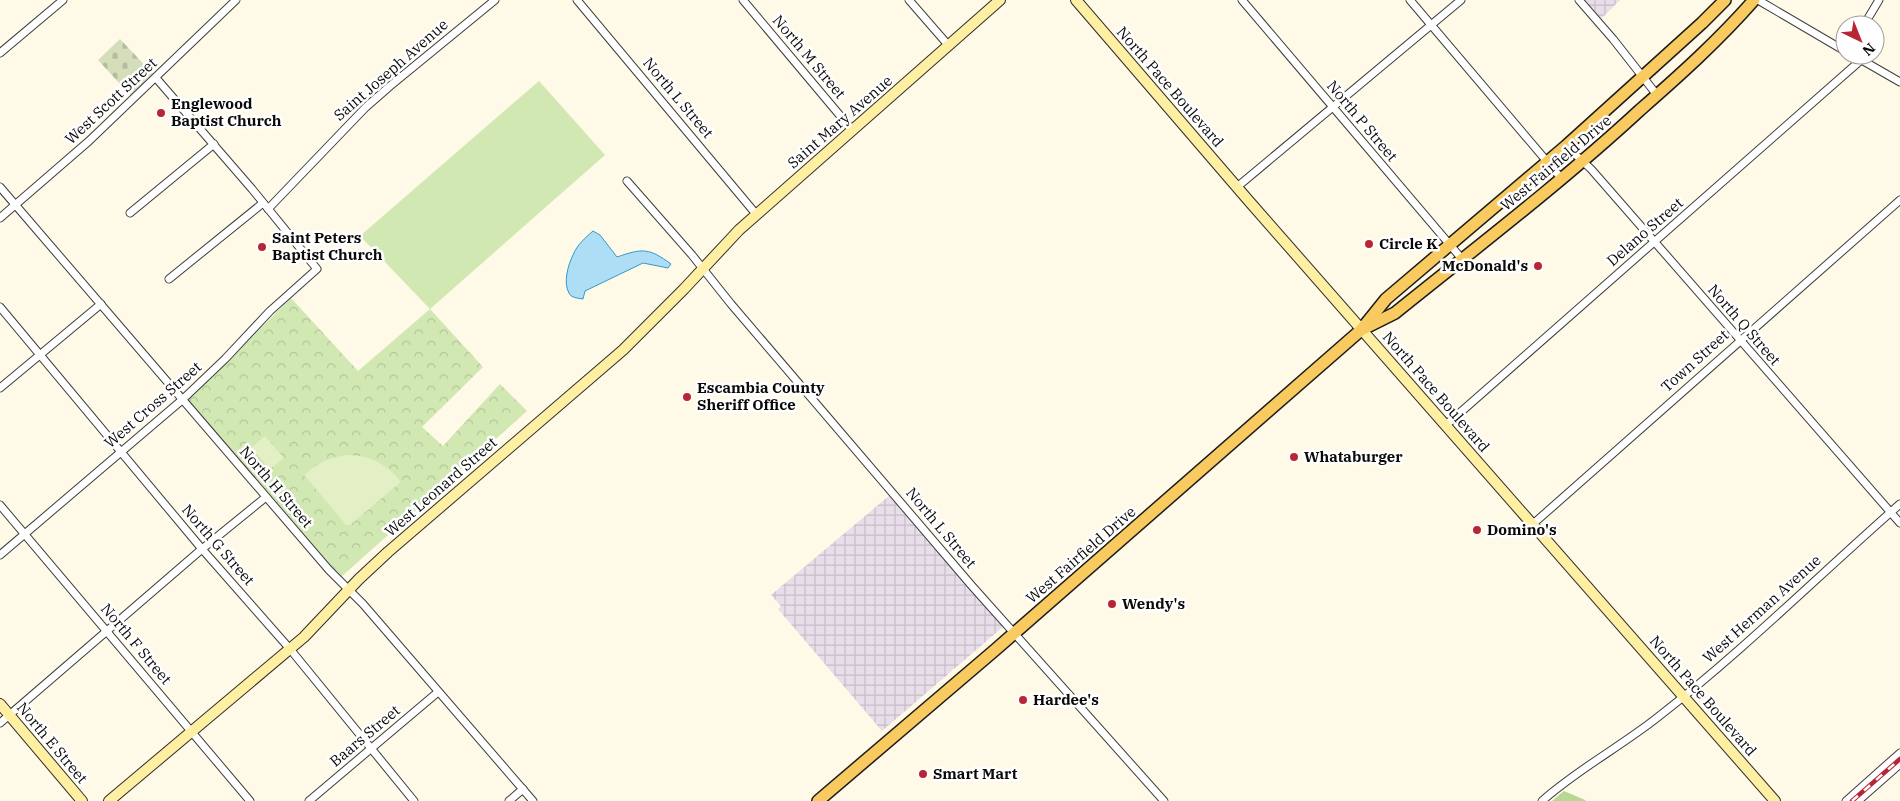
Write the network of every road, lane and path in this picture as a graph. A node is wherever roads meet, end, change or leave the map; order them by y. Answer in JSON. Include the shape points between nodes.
{"nodes":[{"id":1,"x":63,"y":0,"type":"edge"},
{"id":2,"x":236,"y":0,"type":"edge"},
{"id":3,"x":495,"y":0,"type":"edge"},
{"id":4,"x":577,"y":0,"type":"edge"},
{"id":5,"x":743,"y":0,"type":"edge"},
{"id":6,"x":909,"y":0,"type":"edge"},
{"id":7,"x":1000,"y":0,"type":"edge"},
{"id":8,"x":1076,"y":0,"type":"edge"},
{"id":9,"x":1242,"y":0,"type":"edge"},
{"id":10,"x":1410,"y":0,"type":"edge"},
{"id":11,"x":1461,"y":0,"type":"edge"},
{"id":12,"x":1579,"y":0,"type":"edge"},
{"id":13,"x":1725,"y":0,"type":"edge"},
{"id":14,"x":1756,"y":0,"type":"edge"},
{"id":15,"x":1879,"y":0,"type":"edge"},
{"id":16,"x":1870,"y":15,"type":"edge"},
{"id":17,"x":1431,"y":25,"type":"junction"},
{"id":18,"x":1835,"y":45,"type":"edge"},
{"id":19,"x":949,"y":46,"type":"junction"},
{"id":20,"x":0,"y":53,"type":"edge"},
{"id":21,"x":1855,"y":65,"type":"edge"},
{"id":22,"x":1870,"y":65,"type":"edge"},
{"id":23,"x":1641,"y":77,"type":"junction"},
{"id":24,"x":156,"y":78,"type":"junction"},
{"id":25,"x":1900,"y":82,"type":"edge"},
{"id":26,"x":1657,"y":95,"type":"junction"},
{"id":27,"x":1333,"y":108,"type":"junction"},
{"id":28,"x":853,"y":131,"type":"junction"},
{"id":29,"x":214,"y":144,"type":"junction"},
{"id":30,"x":1566,"y":146,"type":"junction"},
{"id":31,"x":1582,"y":161,"type":"junction"},
{"id":32,"x":1548,"y":162,"type":"junction"},
{"id":33,"x":1561,"y":178,"type":"junction"},
{"id":34,"x":626,"y":181,"type":"dead end"},
{"id":35,"x":0,"y":187,"type":"edge"},
{"id":36,"x":1237,"y":187,"type":"junction"},
{"id":37,"x":1900,"y":200,"type":"edge"},
{"id":38,"x":15,"y":205,"type":"junction"},
{"id":39,"x":265,"y":206,"type":"junction"},
{"id":40,"x":130,"y":213,"type":"dead end"},
{"id":41,"x":756,"y":214,"type":"junction"},
{"id":42,"x":0,"y":218,"type":"edge"},
{"id":43,"x":1653,"y":243,"type":"junction"},
{"id":44,"x":1450,"y":246,"type":"junction"},
{"id":45,"x":1462,"y":259,"type":"junction"},
{"id":46,"x":702,"y":269,"type":"junction"},
{"id":47,"x":169,"y":280,"type":"dead end"},
{"id":48,"x":100,"y":304,"type":"junction"},
{"id":49,"x":0,"y":307,"type":"edge"},
{"id":50,"x":1361,"y":330,"type":"junction"},
{"id":51,"x":1739,"y":341,"type":"junction"},
{"id":52,"x":40,"y":355,"type":"junction"},
{"id":53,"x":0,"y":388,"type":"edge"},
{"id":54,"x":182,"y":400,"type":"junction"},
{"id":55,"x":1446,"y":425,"type":"junction"},
{"id":56,"x":121,"y":452,"type":"junction"},
{"id":57,"x":266,"y":497,"type":"junction"},
{"id":58,"x":1900,"y":504,"type":"edge"},
{"id":59,"x":0,"y":505,"type":"edge"},
{"id":60,"x":1891,"y":512,"type":"junction"},
{"id":61,"x":1900,"y":523,"type":"edge"},
{"id":62,"x":1533,"y":524,"type":"junction"},
{"id":63,"x":24,"y":534,"type":"junction"},
{"id":64,"x":202,"y":549,"type":"junction"},
{"id":65,"x":0,"y":555,"type":"edge"},
{"id":66,"x":349,"y":590,"type":"junction"},
{"id":67,"x":107,"y":631,"type":"junction"},
{"id":68,"x":1014,"y":632,"type":"junction"},
{"id":69,"x":290,"y":649,"type":"junction"},
{"id":70,"x":438,"y":692,"type":"junction"},
{"id":71,"x":1684,"y":696,"type":"junction"},
{"id":72,"x":0,"y":704,"type":"edge"},
{"id":73,"x":10,"y":715,"type":"junction"},
{"id":74,"x":0,"y":723,"type":"edge"},
{"id":75,"x":191,"y":732,"type":"junction"},
{"id":76,"x":370,"y":750,"type":"junction"},
{"id":77,"x":1900,"y":753,"type":"edge"},
{"id":78,"x":1900,"y":764,"type":"edge"},
{"id":79,"x":523,"y":789,"type":"junction"},
{"id":80,"x":82,"y":801,"type":"edge"},
{"id":81,"x":109,"y":801,"type":"edge"},
{"id":82,"x":250,"y":801,"type":"edge"},
{"id":83,"x":309,"y":801,"type":"edge"},
{"id":84,"x":414,"y":801,"type":"edge"},
{"id":85,"x":509,"y":801,"type":"edge"},
{"id":86,"x":533,"y":801,"type":"edge"},
{"id":87,"x":818,"y":801,"type":"edge"},
{"id":88,"x":1164,"y":801,"type":"edge"},
{"id":89,"x":1542,"y":801,"type":"edge"},
{"id":90,"x":1775,"y":801,"type":"edge"},
{"id":91,"x":1846,"y":801,"type":"edge"},
{"id":92,"x":1858,"y":801,"type":"edge"}],
"edges":[{"from":1,"to":20,"type":"street"},
{"from":2,"to":24,"type":"street","name":"West Scott Street"},
{"from":3,"to":39,"type":"street","name":"Saint Joseph Avenue","via":[[366,107]]},
{"from":4,"to":41,"type":"street","name":"North L Street"},
{"from":5,"to":28,"type":"street","name":"North M Street"},
{"from":6,"to":19,"type":"street"},
{"from":7,"to":19,"type":"street","name":"Saint Mary Avenue"},
{"from":8,"to":36,"type":"street","name":"North Pace Boulevard"},
{"from":9,"to":27,"type":"street","name":"North P Street"},
{"from":10,"to":17,"type":"street"},
{"from":11,"to":17,"type":"street"},
{"from":12,"to":23,"type":"street"},
{"from":13,"to":23,"type":"main road","name":"West Fairfield Drive"},
{"from":14,"to":18,"type":"street"},
{"from":14,"to":26,"type":"main road","name":"West Fairfield Drive"},
{"from":15,"to":16,"type":"street"},
{"from":17,"to":27,"type":"street"},
{"from":17,"to":32,"type":"street"},
{"from":19,"to":28,"type":"street","name":"Saint Mary Avenue"},
{"from":21,"to":43,"type":"street","name":"Delano Street"},
{"from":22,"to":25,"type":"street"},
{"from":23,"to":26,"type":"street"},
{"from":23,"to":30,"type":"main road","name":"West Fairfield Drive"},
{"from":24,"to":29,"type":"street"},
{"from":24,"to":38,"type":"street","name":"West Scott Street","via":[[90,141]]},
{"from":26,"to":31,"type":"main road","name":"West Fairfield Drive"},
{"from":27,"to":36,"type":"street"},
{"from":27,"to":44,"type":"street","name":"North P Street"},
{"from":28,"to":41,"type":"street","name":"Saint Mary Avenue"},
{"from":29,"to":39,"type":"street"},
{"from":29,"to":40,"type":"street"},
{"from":30,"to":31,"type":"street","name":"North Q Street"},
{"from":30,"to":32,"type":"main road","name":"West Fairfield Drive"},
{"from":31,"to":33,"type":"main road","name":"West Fairfield Drive"},
{"from":31,"to":43,"type":"street","name":"North Q Street"},
{"from":32,"to":33,"type":"street"},
{"from":32,"to":44,"type":"main road","name":"West Fairfield Drive"},
{"from":33,"to":45,"type":"main road","name":"West Fairfield Drive"},
{"from":34,"to":46,"type":"street"},
{"from":35,"to":38,"type":"street","name":"North H Street"},
{"from":36,"to":50,"type":"street","name":"North Pace Boulevard"},
{"from":37,"to":51,"type":"street","name":"Town Street"},
{"from":38,"to":42,"type":"street","name":"West Scott Street"},
{"from":38,"to":48,"type":"street","name":"North H Street"},
{"from":39,"to":47,"type":"street","name":"Saint Joseph Avenue"},
{"from":39,"to":54,"type":"street","name":"West Cross Street","via":[[317,269],[270,311]]},
{"from":41,"to":46,"type":"street","name":"Saint Mary Avenue"},
{"from":43,"to":51,"type":"street","name":"North Q Street"},
{"from":43,"to":55,"type":"street","name":"Delano Street"},
{"from":44,"to":45,"type":"street","name":"North P Street"},
{"from":44,"to":50,"type":"main road","name":"West Fairfield Drive","via":[[1386,299]]},
{"from":45,"to":50,"type":"main road","name":"West Fairfield Drive","via":[[1395,313]]},
{"from":46,"to":66,"type":"street","name":"West Leonard Street","via":[[623,350],[388,552]]},
{"from":46,"to":68,"type":"street","name":"North L Street"},
{"from":48,"to":52,"type":"street"},
{"from":48,"to":54,"type":"street","name":"North H Street"},
{"from":49,"to":52,"type":"street","name":"North G Street"},
{"from":50,"to":55,"type":"street","name":"North Pace Boulevard"},
{"from":50,"to":68,"type":"main road","name":"West Fairfield Drive"},
{"from":51,"to":60,"type":"street","name":"North Q Street"},
{"from":51,"to":62,"type":"street","name":"Town Street"},
{"from":52,"to":53,"type":"street"},
{"from":52,"to":56,"type":"street","name":"North G Street"},
{"from":54,"to":56,"type":"street","name":"West Cross Street"},
{"from":54,"to":57,"type":"street","name":"North H Street"},
{"from":55,"to":62,"type":"street","name":"North Pace Boulevard"},
{"from":56,"to":63,"type":"street","name":"West Cross Street"},
{"from":56,"to":64,"type":"street","name":"North G Street"},
{"from":57,"to":64,"type":"street"},
{"from":57,"to":66,"type":"street","name":"North H Street"},
{"from":58,"to":60,"type":"street","name":"West Herman Avenue"},
{"from":59,"to":63,"type":"street","name":"North F Street"},
{"from":60,"to":61,"type":"street","name":"North Q Street"},
{"from":60,"to":71,"type":"street","name":"West Herman Avenue"},
{"from":62,"to":71,"type":"street","name":"North Pace Boulevard"},
{"from":63,"to":65,"type":"street","name":"West Cross Street"},
{"from":63,"to":67,"type":"street","name":"North F Street"},
{"from":64,"to":67,"type":"street"},
{"from":64,"to":69,"type":"street","name":"North G Street"},
{"from":66,"to":69,"type":"street","name":"West Leonard Street"},
{"from":66,"to":70,"type":"street","name":"North H Street"},
{"from":67,"to":73,"type":"street"},
{"from":67,"to":75,"type":"street","name":"North F Street"},
{"from":68,"to":87,"type":"main road","name":"West Fairfield Drive"},
{"from":68,"to":88,"type":"street","name":"North L Street"},
{"from":69,"to":75,"type":"street","name":"West Leonard Street"},
{"from":69,"to":76,"type":"street","name":"North G Street"},
{"from":70,"to":76,"type":"street","name":"Baars Street"},
{"from":70,"to":79,"type":"street","name":"North H Street"},
{"from":71,"to":89,"type":"street","name":"West Herman Avenue","via":[[1652,722],[1581,769]]},
{"from":71,"to":90,"type":"street","name":"North Pace Boulevard"},
{"from":72,"to":73,"type":"street","name":"North E Street"},
{"from":73,"to":74,"type":"street"},
{"from":73,"to":80,"type":"street","name":"North E Street"},
{"from":75,"to":81,"type":"street","name":"West Leonard Street"},
{"from":75,"to":82,"type":"street","name":"North F Street"},
{"from":76,"to":83,"type":"street","name":"Baars Street"},
{"from":76,"to":84,"type":"street","name":"North G Street"},
{"from":77,"to":91,"type":"street"},
{"from":78,"to":92,"type":"street"},
{"from":79,"to":85,"type":"street"},
{"from":79,"to":86,"type":"street","name":"North H Street"}]}
